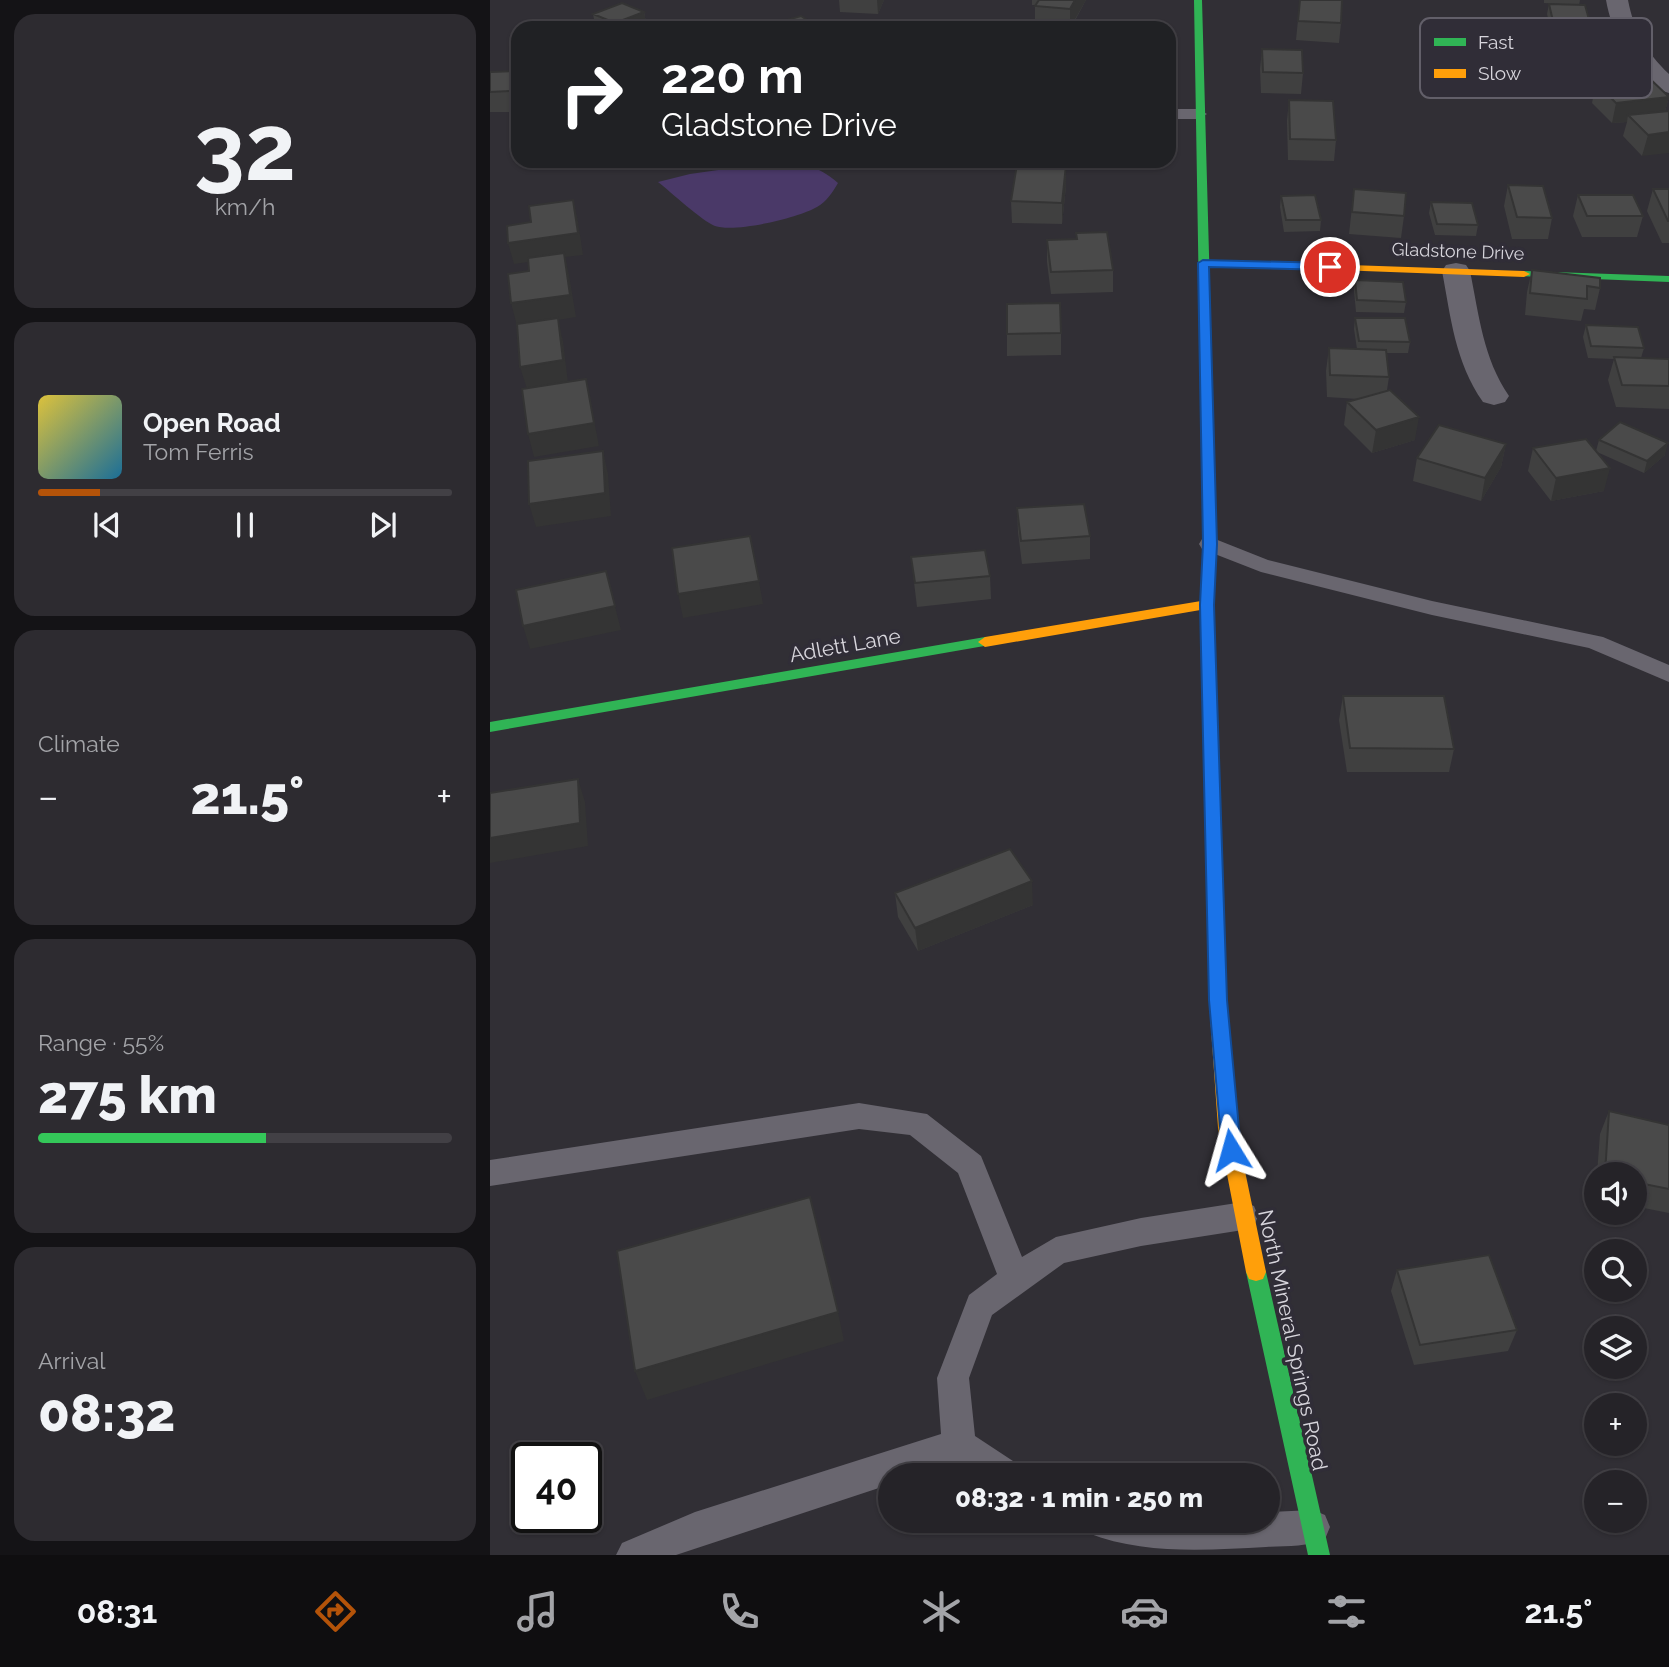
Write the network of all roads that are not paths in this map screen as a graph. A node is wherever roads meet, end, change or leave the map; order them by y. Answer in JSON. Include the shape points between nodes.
{"nodes":[{"id":1,"x":1198,"y":0,"type":"edge"},
{"id":2,"x":1617,"y":0,"type":"edge"},
{"id":3,"x":1619,"y":18,"type":"edge"},
{"id":4,"x":1652,"y":72,"type":"edge"},
{"id":5,"x":1669,"y":86,"type":"edge"},
{"id":6,"x":1176,"y":114,"type":"edge"},
{"id":7,"x":1199,"y":114,"type":"junction"},
{"id":8,"x":1203,"y":263,"type":"junction"},
{"id":9,"x":1456,"y":271,"type":"junction"},
{"id":10,"x":1669,"y":279,"type":"edge"},
{"id":11,"x":1494,"y":396,"type":"dead end"},
{"id":12,"x":1210,"y":544,"type":"junction"},
{"id":13,"x":1207,"y":605,"type":"junction"},
{"id":14,"x":1669,"y":674,"type":"edge"},
{"id":15,"x":490,"y":727,"type":"edge"},
{"id":16,"x":490,"y":1173,"type":"edge"},
{"id":17,"x":1243,"y":1216,"type":"junction"},
{"id":18,"x":1015,"y":1279,"type":"junction"},
{"id":19,"x":959,"y":1445,"type":"junction"},
{"id":20,"x":985,"y":1463,"type":"edge"},
{"id":21,"x":1220,"y":1533,"type":"edge"},
{"id":22,"x":1316,"y":1541,"type":"edge"},
{"id":23,"x":634,"y":1555,"type":"edge"}],
"edges":[{"from":1,"to":7,"type":"street","name":"North Mineral Springs Road"},
{"from":2,"to":3,"type":"street"},
{"from":4,"to":5,"type":"street"},
{"from":6,"to":7,"type":"lane"},
{"from":7,"to":8,"type":"street","name":"North Mineral Springs Road"},
{"from":8,"to":9,"type":"street","name":"Gladstone Drive"},
{"from":8,"to":12,"type":"street","name":"North Mineral Springs Road"},
{"from":9,"to":10,"type":"street","name":"Gladstone Drive"},
{"from":9,"to":11,"type":"street","via":[[1474,360]]},
{"from":12,"to":13,"type":"street","name":"North Mineral Springs Road"},
{"from":12,"to":14,"type":"lane","via":[[1261,565],[1595,642]]},
{"from":13,"to":15,"type":"street","name":"Adlett Lane"},
{"from":13,"to":17,"type":"street","name":"North Mineral Springs Road","via":[[1218,1000],[1227,1128]]},
{"from":16,"to":18,"type":"lane","via":[[859,1116],[917,1122],[970,1165]]},
{"from":17,"to":18,"type":"lane","via":[[1056,1251]]},
{"from":17,"to":22,"type":"street","name":"North Mineral Springs Road"},
{"from":18,"to":19,"type":"lane","via":[[980,1305],[953,1378]]},
{"from":19,"to":20,"type":"lane"},
{"from":19,"to":23,"type":"lane","via":[[695,1528]]},
{"from":21,"to":22,"type":"lane"}]}
